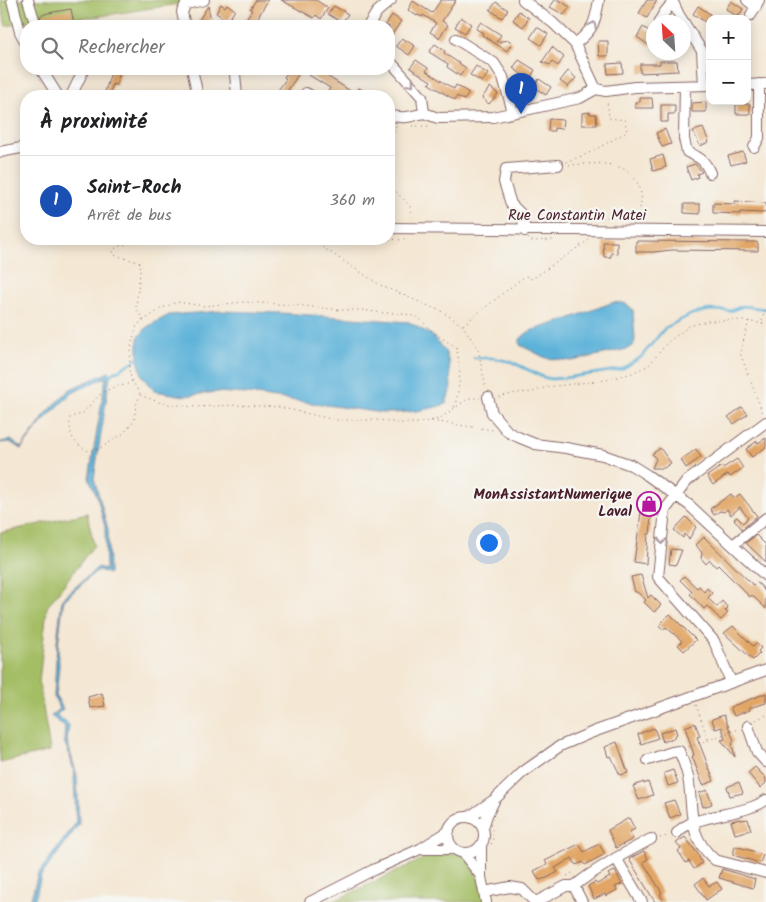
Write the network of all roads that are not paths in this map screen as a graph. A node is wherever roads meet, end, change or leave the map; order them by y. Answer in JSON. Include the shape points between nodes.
{"nodes":[{"id":1,"x":12,"y":0,"type":"edge"},
{"id":2,"x":28,"y":0,"type":"edge"},
{"id":3,"x":204,"y":0,"type":"edge"},
{"id":4,"x":391,"y":0,"type":"edge"},
{"id":5,"x":523,"y":0,"type":"edge"},
{"id":6,"x":599,"y":0,"type":"edge"},
{"id":7,"x":747,"y":0,"type":"edge"},
{"id":8,"x":672,"y":2,"type":"edge"},
{"id":9,"x":758,"y":6,"type":"edge"},
{"id":10,"x":663,"y":15,"type":"edge"},
{"id":11,"x":34,"y":20,"type":"edge"},
{"id":12,"x":184,"y":20,"type":"edge"},
{"id":13,"x":372,"y":20,"type":"edge"},
{"id":14,"x":20,"y":32,"type":"edge"},
{"id":15,"x":456,"y":39,"type":"dead end"},
{"id":16,"x":575,"y":44,"type":"junction"},
{"id":17,"x":395,"y":67,"type":"edge"},
{"id":18,"x":45,"y":75,"type":"edge"},
{"id":19,"x":81,"y":75,"type":"edge"},
{"id":20,"x":193,"y":75,"type":"edge"},
{"id":21,"x":235,"y":75,"type":"edge"},
{"id":22,"x":706,"y":78,"type":"edge"},
{"id":23,"x":763,"y":84,"type":"edge"},
{"id":24,"x":706,"y":85,"type":"edge"},
{"id":25,"x":685,"y":86,"type":"junction"},
{"id":26,"x":54,"y":90,"type":"edge"},
{"id":27,"x":75,"y":90,"type":"edge"},
{"id":28,"x":197,"y":90,"type":"edge"},
{"id":29,"x":236,"y":90,"type":"edge"},
{"id":30,"x":601,"y":90,"type":"junction"},
{"id":31,"x":513,"y":112,"type":"junction"},
{"id":32,"x":424,"y":113,"type":"junction"},
{"id":33,"x":395,"y":116,"type":"edge"},
{"id":34,"x":754,"y":147,"type":"dead end"},
{"id":35,"x":20,"y":148,"type":"edge"},
{"id":36,"x":0,"y":152,"type":"edge"},
{"id":37,"x":558,"y":165,"type":"road end"},
{"id":38,"x":710,"y":173,"type":"dead end"},
{"id":39,"x":395,"y":229,"type":"edge"},
{"id":40,"x":525,"y":231,"type":"junction"},
{"id":41,"x":766,"y":232,"type":"edge"},
{"id":42,"x":488,"y":397,"type":"road end"},
{"id":43,"x":764,"y":418,"type":"edge"},
{"id":44,"x":676,"y":496,"type":"junction"},
{"id":45,"x":766,"y":518,"type":"edge"},
{"id":46,"x":733,"y":545,"type":"junction"},
{"id":47,"x":766,"y":576,"type":"edge"},
{"id":48,"x":766,"y":670,"type":"edge"},
{"id":49,"x":731,"y":682,"type":"junction"},
{"id":50,"x":748,"y":726,"type":"road end"},
{"id":51,"x":648,"y":760,"type":"dead end"},
{"id":52,"x":766,"y":762,"type":"edge"},
{"id":53,"x":494,"y":800,"type":"junction"},
{"id":54,"x":766,"y":800,"type":"edge"},
{"id":55,"x":469,"y":817,"type":"junction"},
{"id":56,"x":694,"y":822,"type":"junction"},
{"id":57,"x":488,"y":827,"type":"junction"},
{"id":58,"x":449,"y":831,"type":"junction"},
{"id":59,"x":678,"y":833,"type":"road end"},
{"id":60,"x":652,"y":839,"type":"road end"},
{"id":61,"x":486,"y":846,"type":"junction"},
{"id":62,"x":420,"y":849,"type":"junction"},
{"id":63,"x":459,"y":851,"type":"junction"},
{"id":64,"x":616,"y":858,"type":"junction"},
{"id":65,"x":766,"y":873,"type":"edge"},
{"id":66,"x":481,"y":877,"type":"junction"},
{"id":67,"x":574,"y":886,"type":"junction"},
{"id":68,"x":485,"y":897,"type":"edge"},
{"id":69,"x":310,"y":902,"type":"edge"},
{"id":70,"x":535,"y":902,"type":"edge"},
{"id":71,"x":582,"y":902,"type":"edge"},
{"id":72,"x":642,"y":902,"type":"edge"}],
"edges":[{"from":1,"to":14,"type":"street"},
{"from":2,"to":11,"type":"street"},
{"from":3,"to":12,"type":"street","via":[[186,4],[182,12]]},
{"from":4,"to":13,"type":"street"},
{"from":5,"to":16,"type":"street"},
{"from":16,"to":6,"type":"street","one_way":true,"via":[[588,33],[596,19]]},
{"from":7,"to":9,"type":"street"},
{"from":8,"to":10,"type":"street"},
{"from":8,"to":22,"type":"street","via":[[702,51]]},
{"from":15,"to":31,"type":"street","via":[[494,63],[503,77]]},
{"from":16,"to":30,"type":"street"},
{"from":17,"to":32,"type":"street","one_way":true,"via":[[422,97]]},
{"from":18,"to":26,"type":"street"},
{"from":19,"to":27,"type":"street"},
{"from":20,"to":28,"type":"street"},
{"from":21,"to":29,"type":"street"},
{"from":23,"to":34,"type":"street","via":[[759,138]]},
{"from":24,"to":25,"type":"street"},
{"from":25,"to":30,"type":"street"},
{"from":25,"to":38,"type":"street","via":[[684,139],[688,152],[703,159]]},
{"from":30,"to":31,"type":"street","via":[[580,98]]},
{"from":31,"to":32,"type":"street","via":[[438,118]]},
{"from":32,"to":33,"type":"street","via":[[411,117]]},
{"from":35,"to":36,"type":"street"},
{"from":37,"to":40,"type":"street","via":[[506,169],[504,182],[511,204],[522,215]]},
{"from":39,"to":40,"type":"street","name":"Rue Constantin Matei"},
{"from":40,"to":41,"type":"street","name":"Rue Constantin Matei"},
{"from":42,"to":44,"type":"street","via":[[492,413],[508,432],[535,444],[603,456],[630,465]]},
{"from":43,"to":44,"type":"street","via":[[687,480]]},
{"from":44,"to":46,"type":"street"},
{"from":44,"to":49,"type":"street","one_way":true,"via":[[665,510],[658,577],[714,642]]},
{"from":45,"to":46,"type":"street"},
{"from":46,"to":47,"type":"street"},
{"from":48,"to":49,"type":"street"},
{"from":49,"to":53,"type":"street","via":[[560,746],[522,772]]},
{"from":50,"to":52,"type":"street","via":[[757,752]]},
{"from":51,"to":56,"type":"street","via":[[679,751],[688,778]]},
{"from":53,"to":55,"type":"street"},
{"from":53,"to":57,"type":"street","via":[[487,815]]},
{"from":54,"to":56,"type":"street","via":[[751,808]]},
{"from":55,"to":57,"type":"street"},
{"from":55,"to":58,"type":"street","via":[[458,819]]},
{"from":56,"to":59,"type":"street"},
{"from":56,"to":65,"type":"street","via":[[696,836],[715,860]]},
{"from":57,"to":61,"type":"street"},
{"from":58,"to":62,"type":"street"},
{"from":58,"to":63,"type":"street","via":[[449,841]]},
{"from":60,"to":64,"type":"street"},
{"from":61,"to":63,"type":"street","via":[[475,851]]},
{"from":61,"to":66,"type":"street"},
{"from":62,"to":63,"type":"street"},
{"from":62,"to":69,"type":"street"},
{"from":63,"to":66,"type":"street"},
{"from":64,"to":67,"type":"street"},
{"from":64,"to":72,"type":"street"},
{"from":66,"to":68,"type":"street"},
{"from":67,"to":70,"type":"street","via":[[566,886]]},
{"from":67,"to":71,"type":"street"},
{"from":68,"to":70,"type":"street","via":[[510,887],[522,889]]}]}
